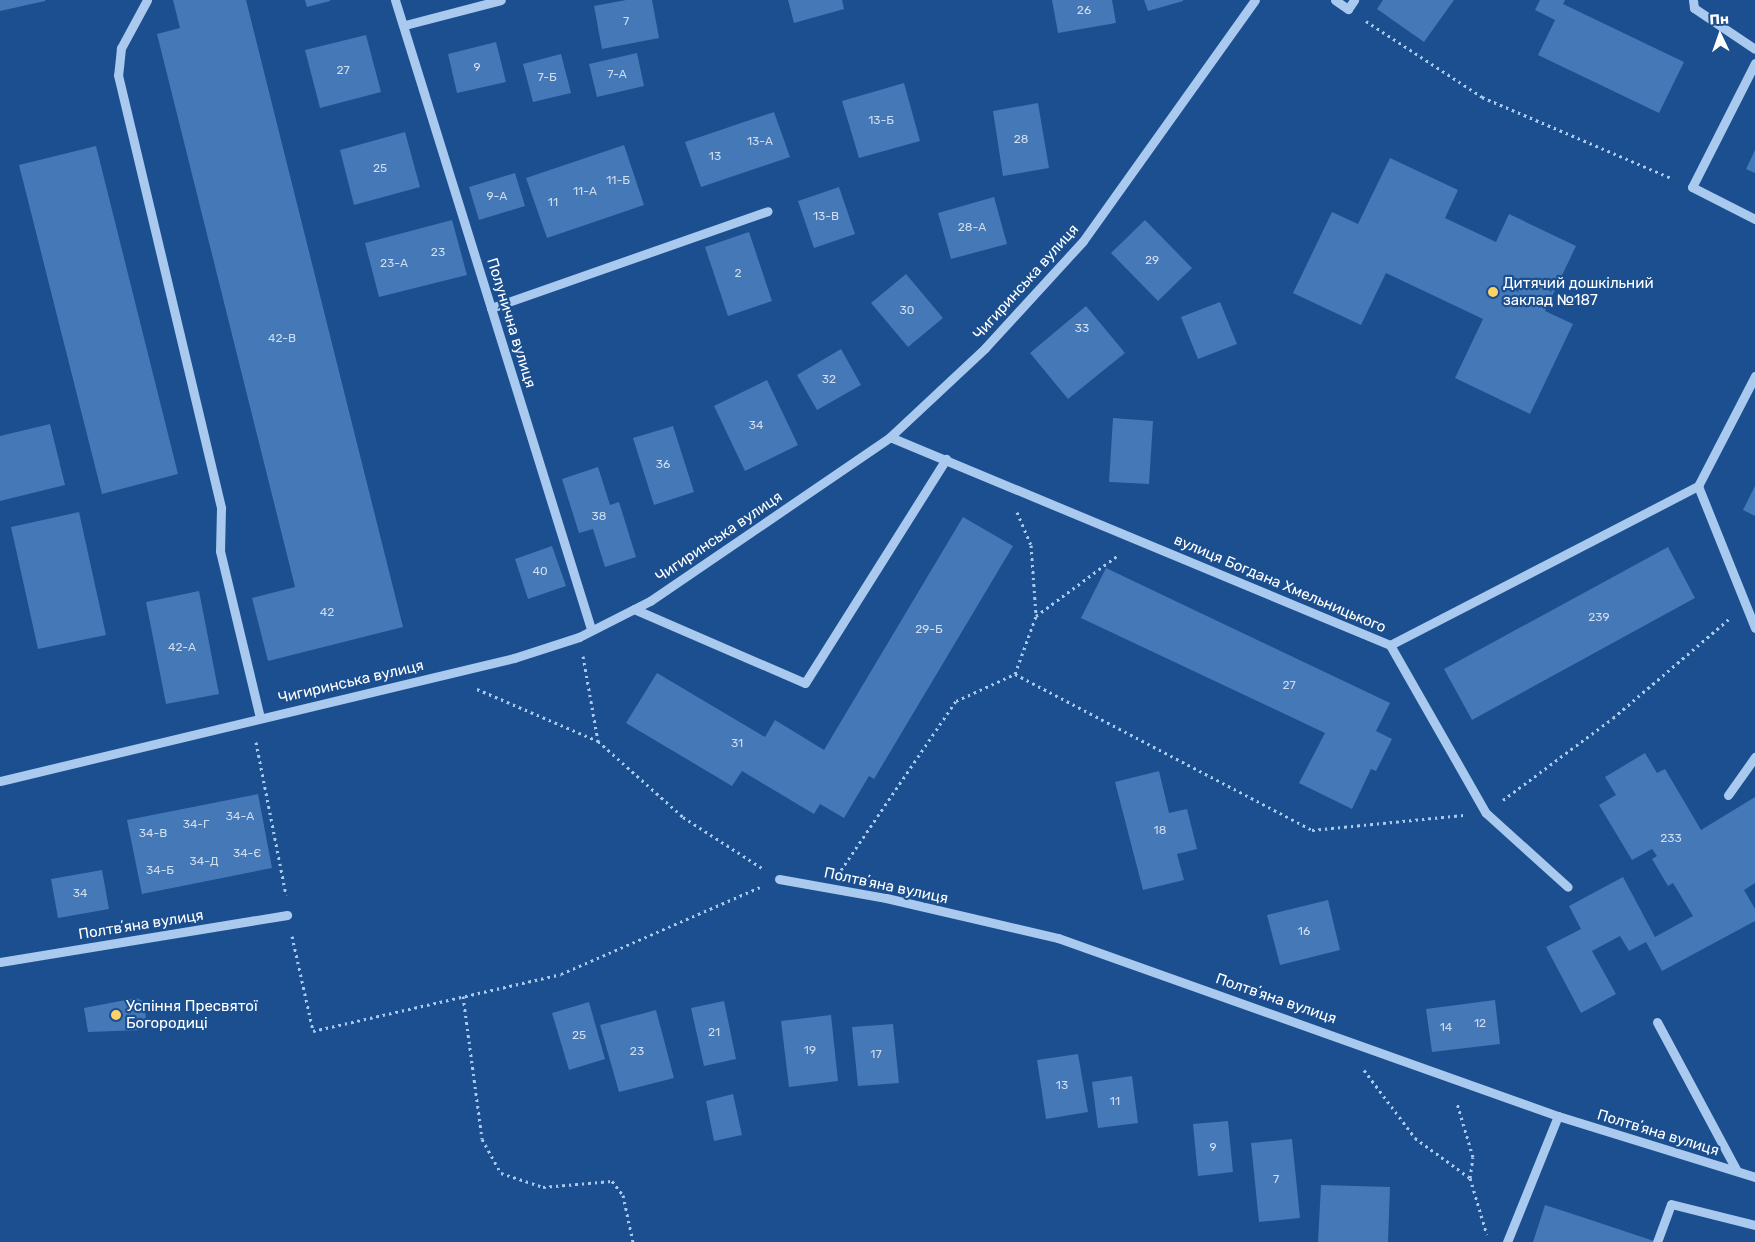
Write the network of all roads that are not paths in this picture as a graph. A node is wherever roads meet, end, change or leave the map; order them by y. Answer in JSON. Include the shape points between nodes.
{"nodes":[{"id":1,"x":147,"y":0,"type":"edge"},
{"id":2,"x":395,"y":0,"type":"edge"},
{"id":3,"x":501,"y":0,"type":"edge"},
{"id":4,"x":1255,"y":0,"type":"edge"},
{"id":5,"x":1335,"y":0,"type":"edge"},
{"id":6,"x":1354,"y":0,"type":"edge"},
{"id":7,"x":1693,"y":0,"type":"edge"},
{"id":8,"x":405,"y":25,"type":"junction"},
{"id":9,"x":1755,"y":49,"type":"edge"},
{"id":10,"x":1755,"y":64,"type":"edge"},
{"id":11,"x":768,"y":211,"type":"dead end"},
{"id":12,"x":1755,"y":219,"type":"edge"},
{"id":13,"x":491,"y":308,"type":"junction"},
{"id":14,"x":1755,"y":376,"type":"edge"},
{"id":15,"x":890,"y":437,"type":"junction"},
{"id":16,"x":946,"y":460,"type":"junction"},
{"id":17,"x":1698,"y":486,"type":"junction"},
{"id":18,"x":634,"y":609,"type":"junction"},
{"id":19,"x":1755,"y":628,"type":"edge"},
{"id":20,"x":590,"y":629,"type":"junction"},
{"id":21,"x":1390,"y":645,"type":"junction"},
{"id":22,"x":256,"y":719,"type":"junction"},
{"id":23,"x":1755,"y":757,"type":"edge"},
{"id":24,"x":0,"y":781,"type":"edge"},
{"id":25,"x":1728,"y":795,"type":"dead end"},
{"id":26,"x":779,"y":879,"type":"road end"},
{"id":27,"x":1568,"y":887,"type":"dead end"},
{"id":28,"x":287,"y":915,"type":"road end"},
{"id":29,"x":0,"y":962,"type":"edge"},
{"id":30,"x":1657,"y":1022,"type":"dead end"},
{"id":31,"x":1558,"y":1116,"type":"junction"},
{"id":32,"x":1737,"y":1171,"type":"junction"},
{"id":33,"x":1755,"y":1177,"type":"edge"},
{"id":34,"x":1755,"y":1226,"type":"edge"},
{"id":35,"x":1507,"y":1242,"type":"edge"},
{"id":36,"x":1657,"y":1242,"type":"edge"}],
"edges":[{"from":1,"to":22,"type":"street","via":[[118,57],[118,75],[221,508],[220,551]]},
{"from":2,"to":8,"type":"street","name":"Полунична вулиця"},
{"from":3,"to":8,"type":"street"},
{"from":4,"to":15,"type":"street","name":"Чигиринська вулиця","via":[[1083,241],[985,348]]},
{"from":5,"to":6,"type":"street","via":[[1348,10]]},
{"from":7,"to":9,"type":"street","via":[[1694,8]]},
{"from":8,"to":13,"type":"street","name":"Полунична вулиця"},
{"from":10,"to":12,"type":"street","via":[[1692,187]]},
{"from":11,"to":13,"type":"street"},
{"from":13,"to":20,"type":"street","name":"Полунична вулиця"},
{"from":14,"to":17,"type":"street"},
{"from":15,"to":16,"type":"street","name":"вулиця Богдана Хмельницького"},
{"from":15,"to":18,"type":"street","name":"Чигиринська вулиця"},
{"from":16,"to":18,"type":"street","via":[[805,683]]},
{"from":16,"to":21,"type":"street","name":"вулиця Богдана Хмельницького"},
{"from":17,"to":19,"type":"street"},
{"from":17,"to":21,"type":"street","name":"вулиця Богдана Хмельницького"},
{"from":18,"to":20,"type":"street","name":"Чигиринська вулиця"},
{"from":20,"to":22,"type":"street","name":"Чигиринська вулиця","via":[[579,637],[443,674]]},
{"from":21,"to":27,"type":"street","via":[[1486,813]]},
{"from":22,"to":24,"type":"street","name":"Чигиринська вулиця"},
{"from":23,"to":25,"type":"street"},
{"from":26,"to":31,"type":"street","name":"Полтвʼяна вулиця","via":[[829,887],[1058,938]]},
{"from":28,"to":29,"type":"street","name":"Полтвʼяна вулиця"},
{"from":30,"to":32,"type":"street"},
{"from":31,"to":32,"type":"street","name":"Полтвʼяна вулиця"},
{"from":31,"to":35,"type":"street"},
{"from":32,"to":33,"type":"street","name":"Полтвʼяна вулиця"},
{"from":34,"to":36,"type":"street","via":[[1671,1204]]}]}
